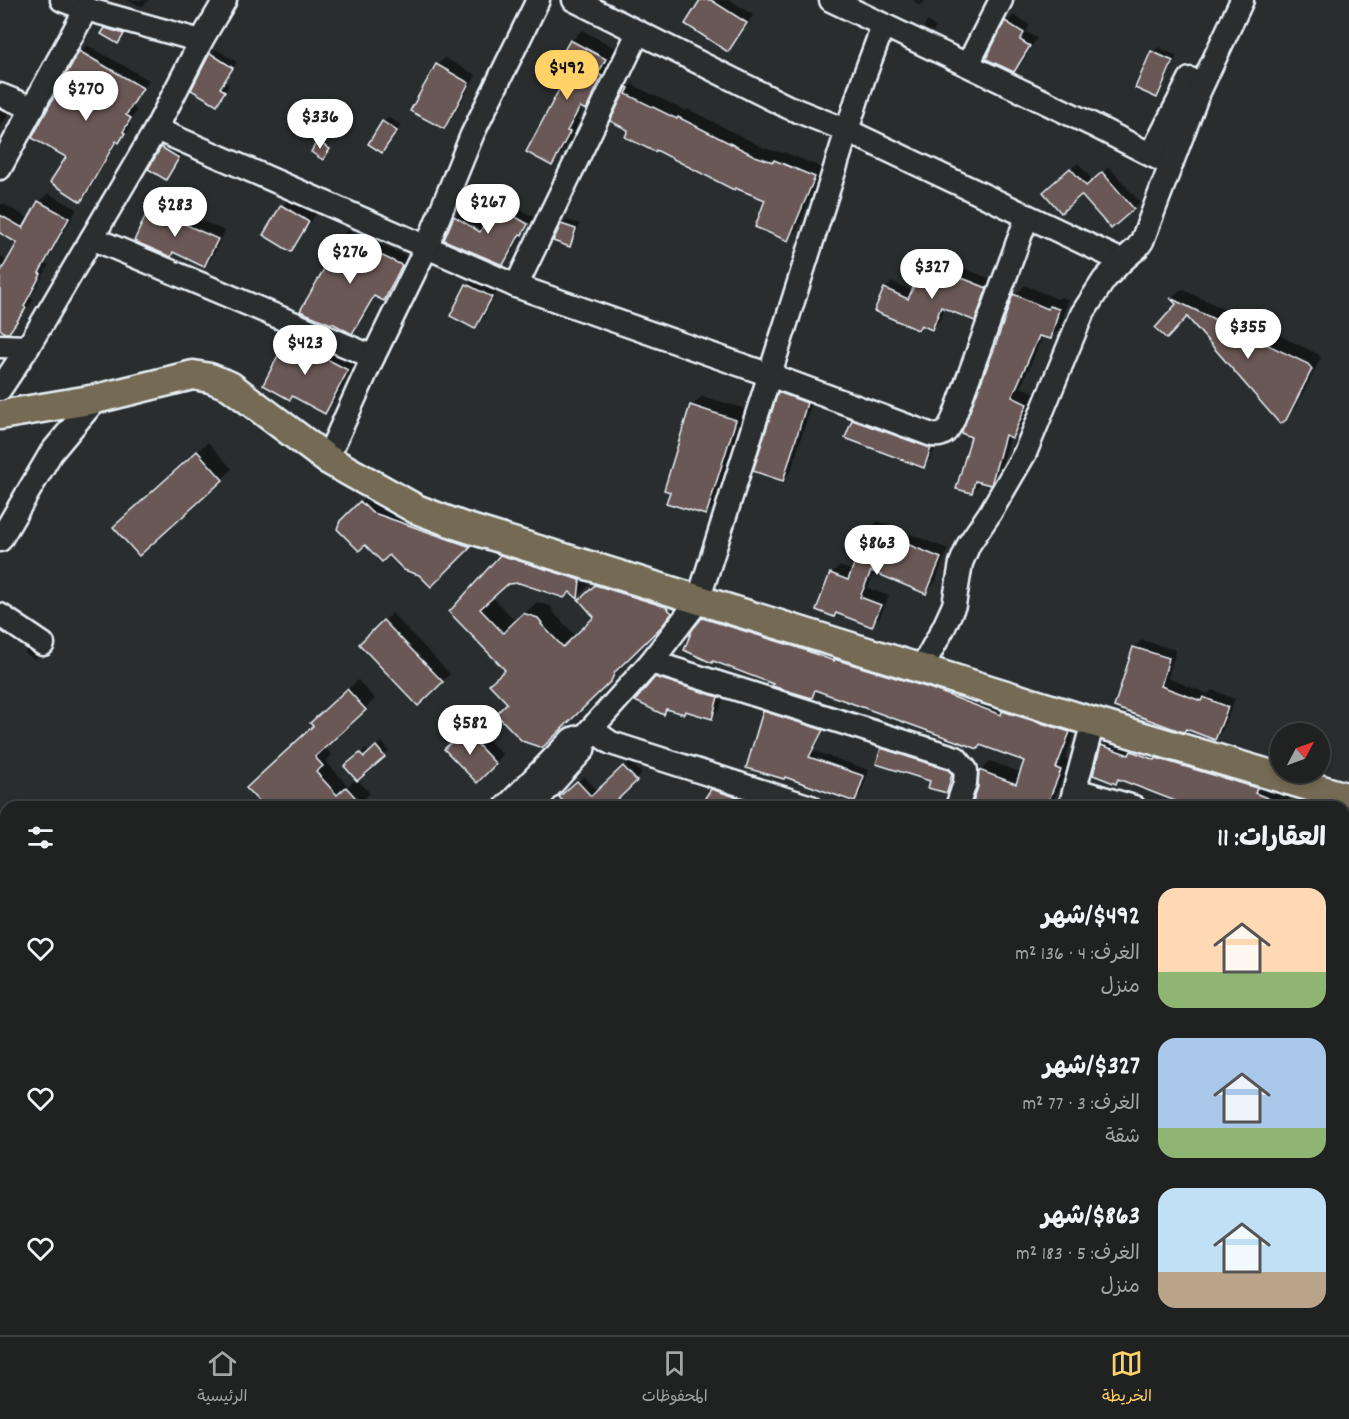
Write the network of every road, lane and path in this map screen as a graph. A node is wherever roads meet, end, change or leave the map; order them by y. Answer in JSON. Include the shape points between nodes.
{"nodes":[{"id":1,"x":62,"y":0,"type":"edge"},
{"id":2,"x":225,"y":0,"type":"edge"},
{"id":3,"x":538,"y":0,"type":"edge"},
{"id":4,"x":574,"y":0,"type":"edge"},
{"id":5,"x":831,"y":0,"type":"edge"},
{"id":6,"x":1001,"y":0,"type":"edge"},
{"id":7,"x":1230,"y":0,"type":"edge"},
{"id":8,"x":1242,"y":0,"type":"edge"},
{"id":9,"x":86,"y":9,"type":"junction"},
{"id":10,"x":883,"y":26,"type":"junction"},
{"id":11,"x":638,"y":33,"type":"junction"},
{"id":12,"x":201,"y":41,"type":"junction"},
{"id":13,"x":968,"y":64,"type":"junction"},
{"id":14,"x":0,"y":95,"type":"edge"},
{"id":15,"x":33,"y":108,"type":"junction"},
{"id":16,"x":156,"y":129,"type":"junction"},
{"id":17,"x":848,"y":131,"type":"junction"},
{"id":18,"x":1161,"y":160,"type":"junction"},
{"id":19,"x":0,"y":168,"type":"edge"},
{"id":20,"x":1027,"y":217,"type":"junction"},
{"id":21,"x":92,"y":238,"type":"junction"},
{"id":22,"x":426,"y":248,"type":"junction"},
{"id":23,"x":1122,"y":261,"type":"junction"},
{"id":24,"x":516,"y":286,"type":"junction"},
{"id":25,"x":0,"y":346,"type":"edge"},
{"id":26,"x":28,"y":347,"type":"junction"},
{"id":27,"x":374,"y":357,"type":"junction"},
{"id":28,"x":770,"y":375,"type":"junction"},
{"id":29,"x":0,"y":389,"type":"edge"},
{"id":30,"x":96,"y":399,"type":"junction"},
{"id":31,"x":0,"y":415,"type":"edge"},
{"id":32,"x":327,"y":459,"type":"junction"},
{"id":33,"x":0,"y":540,"type":"edge"},
{"id":34,"x":698,"y":601,"type":"junction"},
{"id":35,"x":0,"y":615,"type":"edge"},
{"id":36,"x":43,"y":644,"type":"dead end"},
{"id":37,"x":651,"y":662,"type":"junction"},
{"id":38,"x":921,"y":669,"type":"junction"},
{"id":39,"x":1093,"y":722,"type":"junction"},
{"id":40,"x":589,"y":732,"type":"junction"},
{"id":41,"x":1313,"y":798,"type":"edge"},
{"id":42,"x":1349,"y":798,"type":"edge"},
{"id":43,"x":1073,"y":799,"type":"edge"},
{"id":44,"x":512,"y":801,"type":"edge"},
{"id":45,"x":536,"y":801,"type":"edge"},
{"id":46,"x":792,"y":801,"type":"edge"},
{"id":47,"x":959,"y":801,"type":"edge"},
{"id":48,"x":1088,"y":801,"type":"edge"}],
"edges":[{"from":1,"to":9,"type":"street"},
{"from":2,"to":12,"type":"street"},
{"from":3,"to":22,"type":"street","via":[[472,135]]},
{"from":4,"to":11,"type":"street"},
{"from":5,"to":10,"type":"street"},
{"from":6,"to":13,"type":"street"},
{"from":7,"to":18,"type":"street"},
{"from":8,"to":18,"type":"street","via":[[1197,96]]},
{"from":9,"to":12,"type":"street"},
{"from":9,"to":15,"type":"street"},
{"from":10,"to":13,"type":"street"},
{"from":10,"to":17,"type":"street"},
{"from":11,"to":17,"type":"street","via":[[788,107]]},
{"from":11,"to":24,"type":"street"},
{"from":12,"to":16,"type":"street"},
{"from":13,"to":18,"type":"street"},
{"from":14,"to":15,"type":"street"},
{"from":15,"to":19,"type":"street"},
{"from":16,"to":21,"type":"street"},
{"from":16,"to":22,"type":"street"},
{"from":17,"to":20,"type":"street"},
{"from":17,"to":28,"type":"street"},
{"from":18,"to":23,"type":"street","via":[[1142,241]]},
{"from":20,"to":23,"type":"street"},
{"from":20,"to":28,"type":"street","via":[[945,433],[932,435]]},
{"from":21,"to":26,"type":"street"},
{"from":21,"to":27,"type":"street"},
{"from":22,"to":24,"type":"street"},
{"from":22,"to":27,"type":"street"},
{"from":23,"to":38,"type":"street","via":[[1082,314],[1025,453],[969,544],[961,563],[954,605]]},
{"from":24,"to":28,"type":"street"},
{"from":25,"to":26,"type":"street"},
{"from":26,"to":29,"type":"street"},
{"from":27,"to":32,"type":"street"},
{"from":28,"to":34,"type":"street"},
{"from":30,"to":31,"type":"main road"},
{"from":30,"to":32,"type":"main road","via":[[193,375],[210,378],[230,386]]},
{"from":30,"to":33,"type":"street","via":[[51,453]]},
{"from":32,"to":34,"type":"main road","via":[[416,509],[460,526]]},
{"from":34,"to":37,"type":"street"},
{"from":34,"to":38,"type":"main road"},
{"from":35,"to":36,"type":"street"},
{"from":37,"to":40,"type":"street"},
{"from":37,"to":47,"type":"street","via":[[956,758],[966,770]]},
{"from":38,"to":39,"type":"main road"},
{"from":39,"to":41,"type":"main road"},
{"from":39,"to":43,"type":"street"},
{"from":40,"to":44,"type":"street","via":[[572,740]]},
{"from":40,"to":45,"type":"street","via":[[583,750]]},
{"from":40,"to":46,"type":"street","via":[[611,743]]},
{"from":41,"to":42,"type":"main road"},
{"from":43,"to":48,"type":"street"}]}
